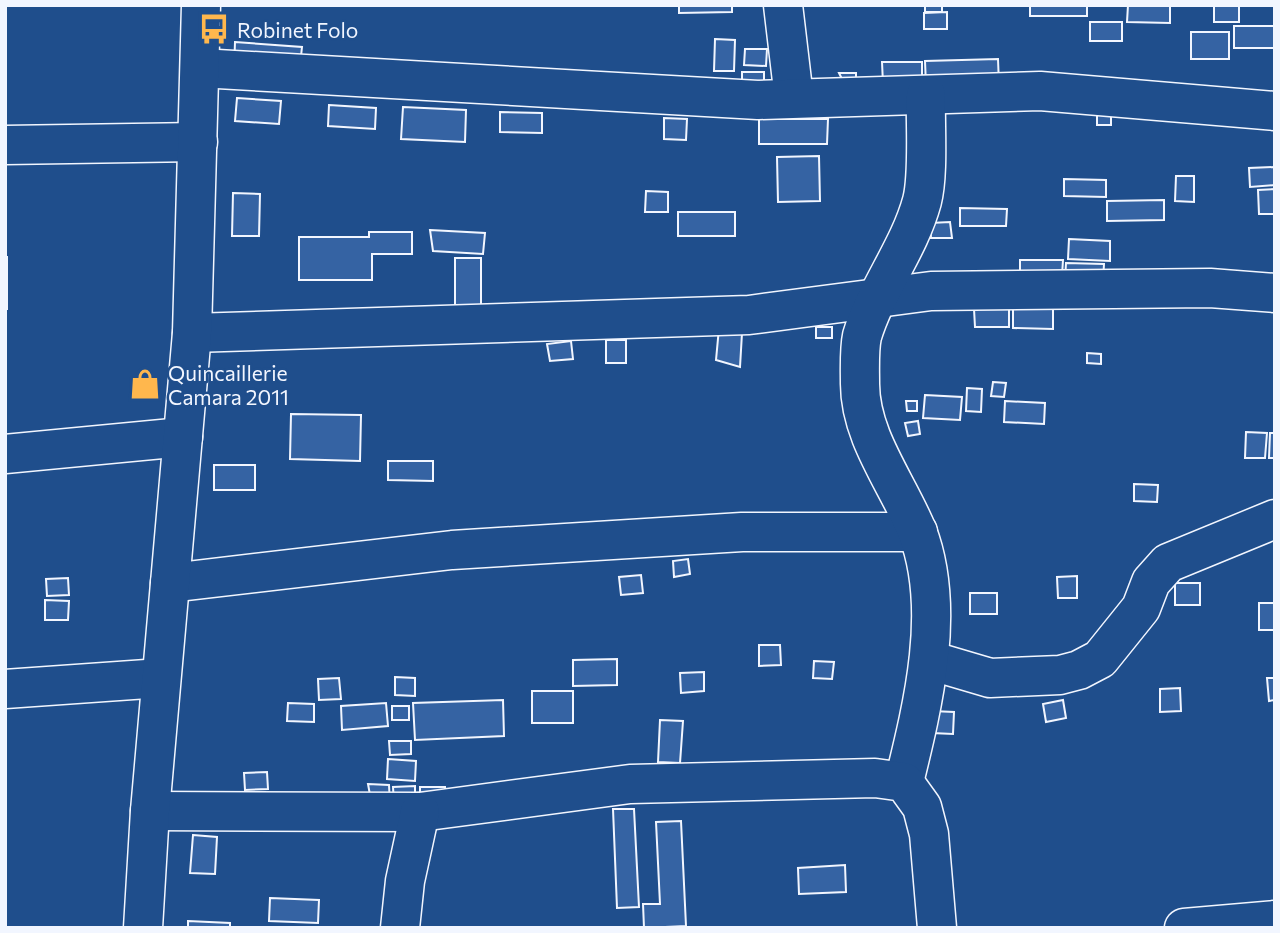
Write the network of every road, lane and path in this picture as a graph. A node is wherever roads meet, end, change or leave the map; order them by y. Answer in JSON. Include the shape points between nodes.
{"nodes":[{"id":1,"x":201,"y":5,"type":"edge"},
{"id":2,"x":783,"y":5,"type":"edge"},
{"id":3,"x":200,"y":68,"type":"junction"},
{"id":4,"x":926,"y":95,"type":"junction"},
{"id":5,"x":794,"y":98,"type":"junction"},
{"id":6,"x":1275,"y":111,"type":"edge"},
{"id":7,"x":198,"y":142,"type":"junction"},
{"id":8,"x":5,"y":145,"type":"edge"},
{"id":9,"x":1275,"y":293,"type":"edge"},
{"id":10,"x":878,"y":298,"type":"junction"},
{"id":11,"x":192,"y":333,"type":"junction"},
{"id":12,"x":183,"y":437,"type":"junction"},
{"id":13,"x":5,"y":454,"type":"edge"},
{"id":14,"x":1275,"y":519,"type":"edge"},
{"id":15,"x":918,"y":532,"type":"junction"},
{"id":16,"x":170,"y":583,"type":"junction"},
{"id":17,"x":929,"y":660,"type":"junction"},
{"id":18,"x":161,"y":678,"type":"junction"},
{"id":19,"x":5,"y":689,"type":"edge"},
{"id":20,"x":904,"y":782,"type":"junction"},
{"id":21,"x":150,"y":811,"type":"junction"},
{"id":22,"x":421,"y":812,"type":"junction"},
{"id":23,"x":1275,"y":920,"type":"edge"},
{"id":24,"x":143,"y":928,"type":"edge"},
{"id":25,"x":400,"y":928,"type":"edge"},
{"id":26,"x":937,"y":928,"type":"edge"},
{"id":27,"x":1184,"y":928,"type":"edge"}],
"edges":[{"from":1,"to":3,"type":"street"},
{"from":2,"to":5,"type":"street"},
{"from":3,"to":5,"type":"street","via":[[758,100]]},
{"from":3,"to":7,"type":"street"},
{"from":4,"to":5,"type":"street"},
{"from":4,"to":6,"type":"street","via":[[1040,91]]},
{"from":4,"to":10,"type":"street","via":[[923,198]]},
{"from":7,"to":8,"type":"street"},
{"from":7,"to":11,"type":"street"},
{"from":9,"to":10,"type":"street","via":[[1210,288],[931,291]]},
{"from":10,"to":11,"type":"street","via":[[749,315]]},
{"from":10,"to":15,"type":"street","via":[[862,338],[860,388],[868,429]]},
{"from":11,"to":12,"type":"street"},
{"from":12,"to":13,"type":"street"},
{"from":12,"to":16,"type":"street"},
{"from":14,"to":17,"type":"street","via":[[1168,563],[1151,582],[1141,608],[1100,659],[1079,670],[990,678]]},
{"from":15,"to":16,"type":"street","via":[[742,532],[452,550]]},
{"from":15,"to":17,"type":"street","via":[[928,572]]},
{"from":16,"to":18,"type":"street"},
{"from":17,"to":20,"type":"street"},
{"from":18,"to":19,"type":"street"},
{"from":18,"to":21,"type":"street"},
{"from":20,"to":22,"type":"street","via":[[875,778],[630,784]]},
{"from":20,"to":26,"type":"street","via":[[922,807],[929,834]]},
{"from":21,"to":22,"type":"street"},
{"from":21,"to":24,"type":"street"},
{"from":22,"to":25,"type":"street"},
{"from":23,"to":27,"type":"street"}]}
